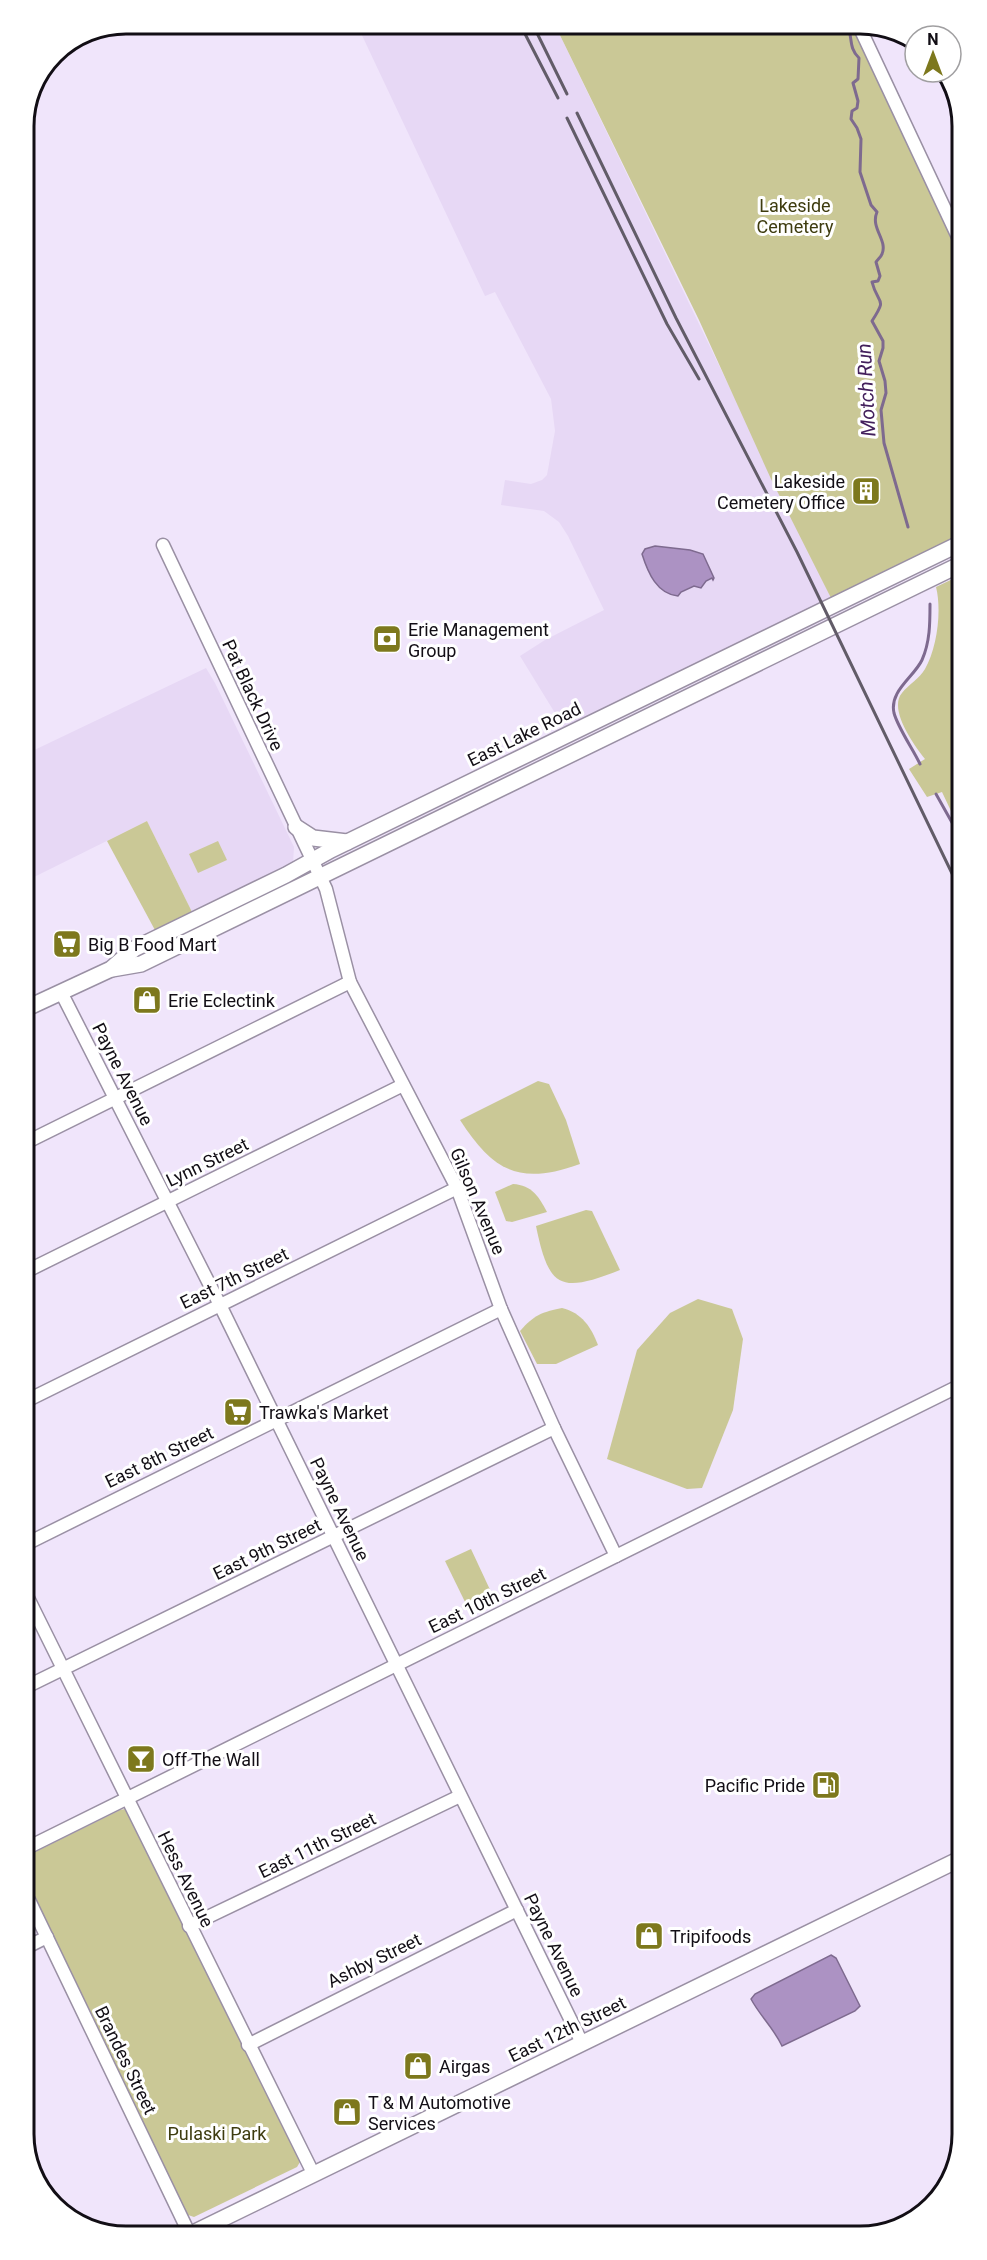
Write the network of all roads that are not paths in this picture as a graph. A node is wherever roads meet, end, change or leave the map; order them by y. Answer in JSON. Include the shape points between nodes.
{"nodes":[{"id":1,"x":863,"y":35,"type":"edge"},
{"id":2,"x":952,"y":221,"type":"edge"},
{"id":3,"x":163,"y":545,"type":"dead end"},
{"id":4,"x":952,"y":547,"type":"edge"},
{"id":5,"x":952,"y":568,"type":"edge"},
{"id":6,"x":296,"y":827,"type":"junction"},
{"id":7,"x":346,"y":842,"type":"junction"},
{"id":8,"x":311,"y":860,"type":"junction"},
{"id":9,"x":320,"y":877,"type":"junction"},
{"id":10,"x":111,"y":969,"type":"junction"},
{"id":11,"x":350,"y":982,"type":"junction"},
{"id":12,"x":61,"y":992,"type":"junction"},
{"id":13,"x":35,"y":1004,"type":"edge"},
{"id":14,"x":403,"y":1085,"type":"junction"},
{"id":15,"x":115,"y":1098,"type":"junction"},
{"id":16,"x":34,"y":1138,"type":"edge"},
{"id":17,"x":457,"y":1188,"type":"junction"},
{"id":18,"x":168,"y":1201,"type":"junction"},
{"id":19,"x":34,"y":1267,"type":"edge"},
{"id":20,"x":220,"y":1305,"type":"junction"},
{"id":21,"x":501,"y":1309,"type":"junction"},
{"id":22,"x":952,"y":1389,"type":"edge"},
{"id":23,"x":34,"y":1397,"type":"edge"},
{"id":24,"x":276,"y":1420,"type":"junction"},
{"id":25,"x":554,"y":1428,"type":"junction"},
{"id":26,"x":333,"y":1536,"type":"junction"},
{"id":27,"x":34,"y":1540,"type":"edge"},
{"id":28,"x":616,"y":1556,"type":"junction"},
{"id":29,"x":34,"y":1611,"type":"edge"},
{"id":30,"x":396,"y":1665,"type":"junction"},
{"id":31,"x":63,"y":1669,"type":"junction"},
{"id":32,"x":34,"y":1683,"type":"edge"},
{"id":33,"x":460,"y":1796,"type":"junction"},
{"id":34,"x":126,"y":1797,"type":"junction"},
{"id":35,"x":34,"y":1843,"type":"edge"},
{"id":36,"x":952,"y":1863,"type":"edge"},
{"id":37,"x":518,"y":1910,"type":"junction"},
{"id":38,"x":34,"y":1911,"type":"edge"},
{"id":39,"x":189,"y":1926,"type":"junction"},
{"id":40,"x":47,"y":1937,"type":"junction"},
{"id":41,"x":34,"y":1943,"type":"edge"},
{"id":42,"x":582,"y":2043,"type":"junction"},
{"id":43,"x":248,"y":2045,"type":"junction"},
{"id":44,"x":314,"y":2175,"type":"junction"},
{"id":45,"x":185,"y":2225,"type":"edge"},
{"id":46,"x":210,"y":2225,"type":"edge"}],
"edges":[{"from":1,"to":2,"type":"street"},
{"from":3,"to":6,"type":"street","name":"Pat Black Drive"},
{"from":4,"to":7,"type":"main road","name":"East Lake Road"},
{"from":5,"to":9,"type":"main road","name":"East Lake Road"},
{"from":6,"to":7,"type":"main road","via":[[313,838]]},
{"from":6,"to":8,"type":"street","name":"Pat Black Drive"},
{"from":7,"to":8,"type":"main road","name":"East Lake Road"},
{"from":8,"to":9,"type":"street","name":"Gilson Avenue"},
{"from":8,"to":10,"type":"main road","name":"East Lake Road","via":[[134,950]]},
{"from":9,"to":10,"type":"main road","name":"East Lake Road","via":[[141,964]]},
{"from":9,"to":11,"type":"street","name":"Gilson Avenue","via":[[332,906]]},
{"from":10,"to":12,"type":"main road","name":"East Lake Road"},
{"from":11,"to":14,"type":"street","name":"Gilson Avenue"},
{"from":11,"to":15,"type":"street"},
{"from":12,"to":13,"type":"main road","name":"East Lake Road"},
{"from":12,"to":15,"type":"street","name":"Payne Avenue"},
{"from":14,"to":17,"type":"street","name":"Gilson Avenue"},
{"from":14,"to":18,"type":"street","name":"Lynn Street"},
{"from":15,"to":16,"type":"street"},
{"from":15,"to":18,"type":"street","name":"Payne Avenue"},
{"from":17,"to":20,"type":"street","name":"East 7th Street"},
{"from":17,"to":21,"type":"street","name":"Gilson Avenue"},
{"from":18,"to":19,"type":"street","name":"Lynn Street"},
{"from":18,"to":20,"type":"street","name":"Payne Avenue"},
{"from":20,"to":23,"type":"street","name":"East 7th Street"},
{"from":20,"to":24,"type":"street","name":"Payne Avenue"},
{"from":21,"to":24,"type":"street","name":"East 8th Street"},
{"from":21,"to":25,"type":"street","name":"Gilson Avenue"},
{"from":22,"to":28,"type":"street","name":"East 10th Street"},
{"from":24,"to":26,"type":"street","name":"Payne Avenue"},
{"from":24,"to":27,"type":"street","name":"East 8th Street"},
{"from":25,"to":26,"type":"street","name":"East 9th Street"},
{"from":25,"to":28,"type":"street","name":"Gilson Avenue"},
{"from":26,"to":30,"type":"street","name":"Payne Avenue"},
{"from":26,"to":31,"type":"street","name":"East 9th Street"},
{"from":28,"to":30,"type":"street","name":"East 10th Street"},
{"from":29,"to":31,"type":"street","name":"Hess Avenue"},
{"from":30,"to":33,"type":"street","name":"Payne Avenue"},
{"from":30,"to":34,"type":"street","name":"East 10th Street"},
{"from":31,"to":32,"type":"street","name":"East 9th Street"},
{"from":31,"to":34,"type":"street","name":"Hess Avenue"},
{"from":33,"to":37,"type":"street","name":"Payne Avenue"},
{"from":33,"to":39,"type":"street","name":"East 11th Street"},
{"from":34,"to":35,"type":"street","name":"East 10th Street"},
{"from":34,"to":39,"type":"street","name":"Hess Avenue"},
{"from":36,"to":42,"type":"main road","name":"East 12th Street"},
{"from":37,"to":42,"type":"street","name":"Payne Avenue"},
{"from":37,"to":43,"type":"street","name":"Ashby Street"},
{"from":38,"to":40,"type":"street","name":"Brandes Street"},
{"from":39,"to":43,"type":"street","name":"Hess Avenue"},
{"from":40,"to":41,"type":"street"},
{"from":40,"to":45,"type":"street","name":"Brandes Street"},
{"from":42,"to":44,"type":"main road","name":"East 12th Street"},
{"from":43,"to":44,"type":"street","name":"Hess Avenue"},
{"from":44,"to":46,"type":"main road","name":"East 12th Street"}]}
